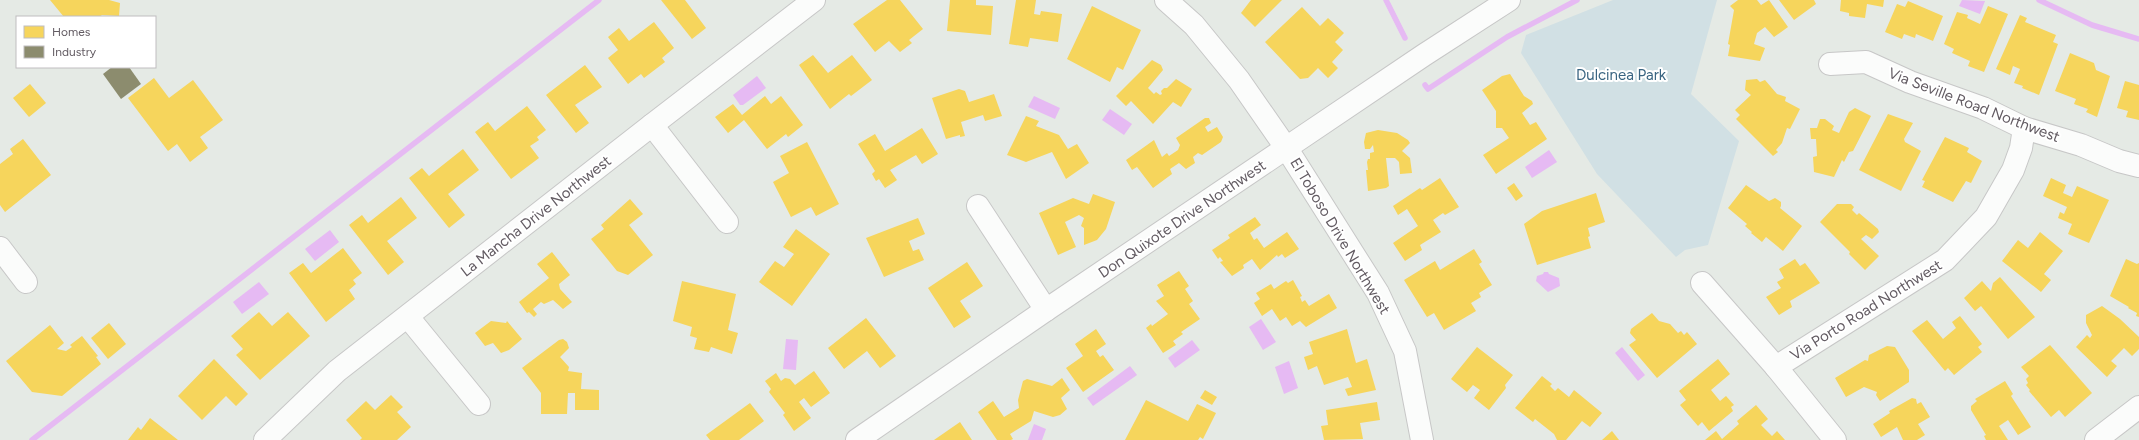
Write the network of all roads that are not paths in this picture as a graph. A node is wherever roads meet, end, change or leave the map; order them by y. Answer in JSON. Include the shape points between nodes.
{"nodes":[{"id":1,"x":814,"y":0,"type":"edge"},
{"id":2,"x":1166,"y":0,"type":"edge"},
{"id":3,"x":1509,"y":0,"type":"edge"},
{"id":4,"x":1830,"y":64,"type":"dead end"},
{"id":5,"x":652,"y":125,"type":"junction"},
{"id":6,"x":2024,"y":128,"type":"junction"},
{"id":7,"x":1287,"y":149,"type":"junction"},
{"id":8,"x":2139,"y":166,"type":"edge"},
{"id":9,"x":978,"y":206,"type":"dead end"},
{"id":10,"x":727,"y":222,"type":"dead end"},
{"id":11,"x":0,"y":248,"type":"edge"},
{"id":12,"x":26,"y":282,"type":"dead end"},
{"id":13,"x":1702,"y":283,"type":"dead end"},
{"id":14,"x":1046,"y":310,"type":"junction"},
{"id":15,"x":408,"y":317,"type":"junction"},
{"id":16,"x":1776,"y":367,"type":"junction"},
{"id":17,"x":479,"y":404,"type":"dead end"},
{"id":18,"x":2139,"y":407,"type":"edge"},
{"id":19,"x":265,"y":440,"type":"edge"},
{"id":20,"x":857,"y":440,"type":"edge"},
{"id":21,"x":1422,"y":440,"type":"edge"},
{"id":22,"x":1835,"y":440,"type":"edge"},
{"id":23,"x":2096,"y":440,"type":"edge"}],
"edges":[{"from":1,"to":5,"type":"street","name":"La Mancha Drive Northwest"},
{"from":2,"to":7,"type":"street","via":[[1194,25],[1239,80]]},
{"from":3,"to":7,"type":"street","name":"Don Quixote Drive Northwest"},
{"from":4,"to":6,"type":"street","name":"Via Seville Road Northwest","via":[[1866,62],[1910,82],[1984,108]]},
{"from":5,"to":10,"type":"street"},
{"from":5,"to":15,"type":"street","name":"La Mancha Drive Northwest"},
{"from":6,"to":8,"type":"street","name":"Via Seville Road Northwest"},
{"from":6,"to":16,"type":"street","name":"Via Porto Road Northwest","via":[[2021,148],[2013,170],[1986,217],[1945,260]]},
{"from":7,"to":14,"type":"street","name":"Don Quixote Drive Northwest"},
{"from":7,"to":21,"type":"street","name":"El Toboso Drive Northwest","via":[[1378,293],[1405,351]]},
{"from":9,"to":14,"type":"street"},
{"from":11,"to":12,"type":"street"},
{"from":13,"to":16,"type":"street"},
{"from":14,"to":20,"type":"street","name":"Don Quixote Drive Northwest"},
{"from":15,"to":17,"type":"street"},
{"from":15,"to":19,"type":"street","name":"La Mancha Drive Northwest","via":[[337,371]]},
{"from":16,"to":22,"type":"street"},
{"from":18,"to":23,"type":"street"}]}
